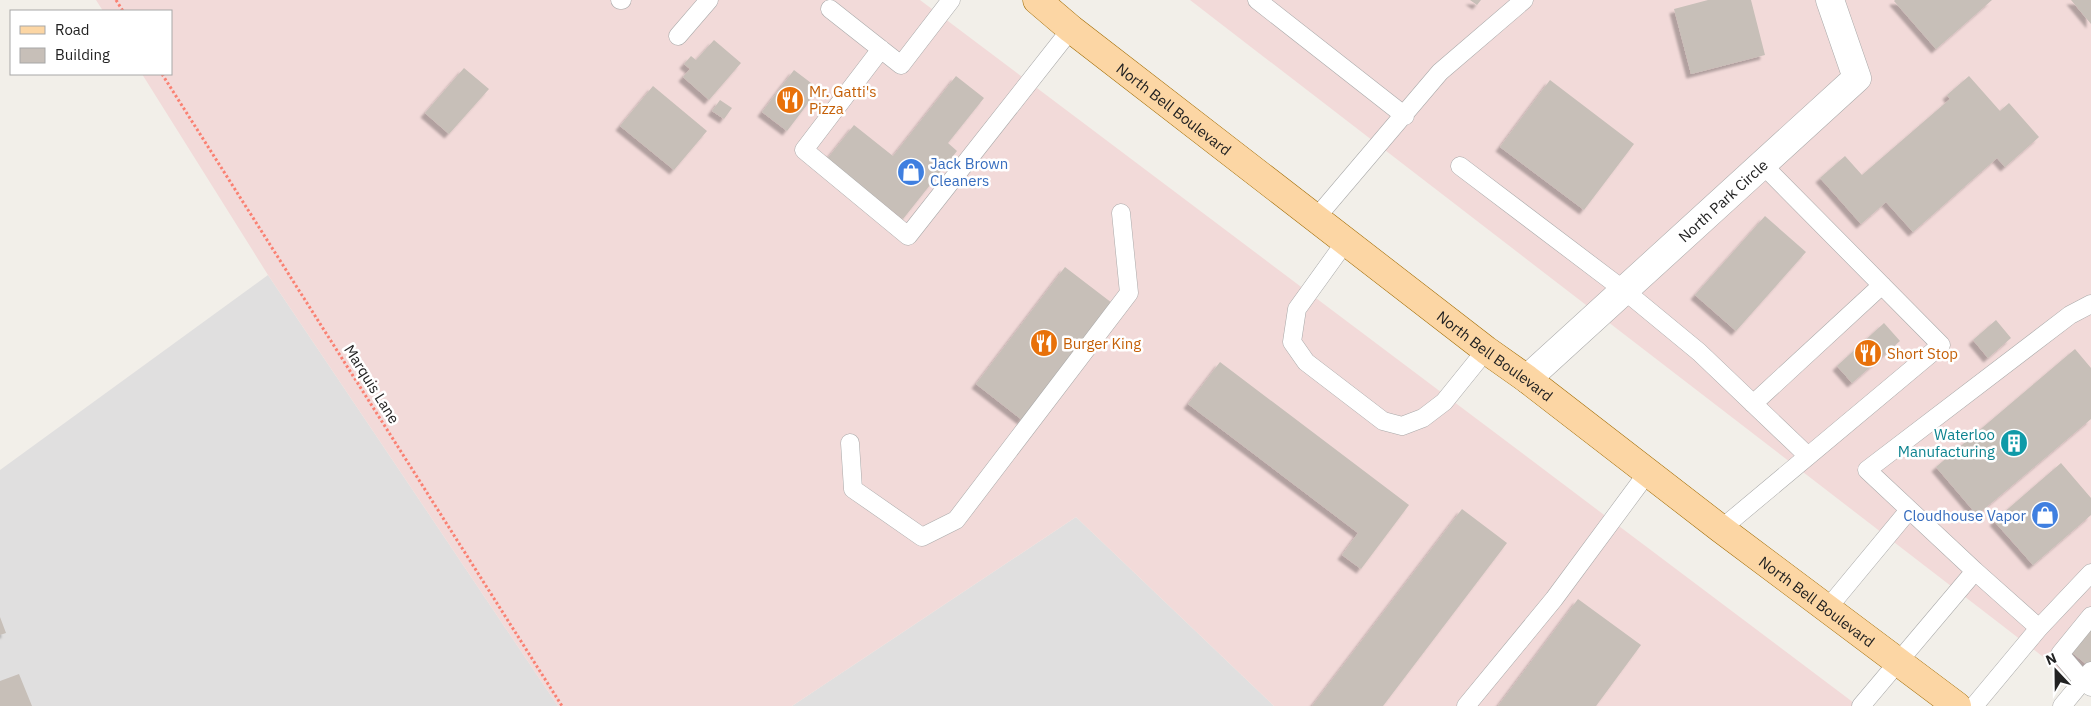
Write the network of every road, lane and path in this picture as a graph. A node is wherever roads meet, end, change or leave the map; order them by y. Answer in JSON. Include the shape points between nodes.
{"nodes":[{"id":1,"x":710,"y":0,"type":"edge"},
{"id":2,"x":951,"y":0,"type":"edge"},
{"id":3,"x":1038,"y":0,"type":"edge"},
{"id":4,"x":1258,"y":0,"type":"edge"},
{"id":5,"x":1524,"y":0,"type":"edge"},
{"id":6,"x":1830,"y":0,"type":"edge"},
{"id":7,"x":828,"y":3,"type":"edge"},
{"id":8,"x":1071,"y":29,"type":"junction"},
{"id":9,"x":678,"y":36,"type":"dead end"},
{"id":10,"x":881,"y":49,"type":"junction"},
{"id":11,"x":163,"y":75,"type":"edge"},
{"id":12,"x":1405,"y":116,"type":"junction"},
{"id":13,"x":1762,"y":164,"type":"junction"},
{"id":14,"x":1460,"y":166,"type":"dead end"},
{"id":15,"x":1121,"y":213,"type":"dead end"},
{"id":16,"x":1316,"y":218,"type":"junction"},
{"id":17,"x":1346,"y":241,"type":"junction"},
{"id":18,"x":1882,"y":285,"type":"junction"},
{"id":19,"x":1625,"y":291,"type":"junction"},
{"id":20,"x":2091,"y":304,"type":"edge"},
{"id":21,"x":1486,"y":350,"type":"junction"},
{"id":22,"x":1527,"y":379,"type":"junction"},
{"id":23,"x":1753,"y":404,"type":"junction"},
{"id":24,"x":850,"y":443,"type":"dead end"},
{"id":25,"x":1808,"y":456,"type":"junction"},
{"id":26,"x":1648,"y":472,"type":"junction"},
{"id":27,"x":1909,"y":510,"type":"junction"},
{"id":28,"x":1720,"y":529,"type":"junction"},
{"id":29,"x":1975,"y":571,"type":"junction"},
{"id":30,"x":2091,"y":573,"type":"edge"},
{"id":31,"x":1827,"y":609,"type":"junction"},
{"id":32,"x":2091,"y":616,"type":"edge"},
{"id":33,"x":2040,"y":628,"type":"junction"},
{"id":34,"x":1898,"y":662,"type":"junction"},
{"id":35,"x":2088,"y":679,"type":"edge"},
{"id":36,"x":562,"y":706,"type":"edge"},
{"id":37,"x":1466,"y":706,"type":"edge"},
{"id":38,"x":1861,"y":706,"type":"edge"},
{"id":39,"x":1957,"y":706,"type":"edge"},
{"id":40,"x":1974,"y":706,"type":"edge"},
{"id":41,"x":2062,"y":706,"type":"edge"}],
"edges":[{"from":1,"to":9,"type":"lane"},
{"from":2,"to":10,"type":"lane","via":[[901,65]]},
{"from":3,"to":8,"type":"main road","name":"North Bell Boulevard"},
{"from":4,"to":12,"type":"lane"},
{"from":5,"to":12,"type":"lane","via":[[1440,72]]},
{"from":6,"to":13,"type":"street","name":"North Park Circle","via":[[1857,78]]},
{"from":7,"to":10,"type":"lane"},
{"from":8,"to":10,"type":"lane","via":[[908,236],[804,150]]},
{"from":8,"to":16,"type":"main road","name":"North Bell Boulevard"},
{"from":11,"to":36,"type":"path","name":"Marquis Lane"},
{"from":12,"to":16,"type":"lane"},
{"from":13,"to":18,"type":"lane"},
{"from":13,"to":19,"type":"street","name":"North Park Circle"},
{"from":14,"to":19,"type":"lane"},
{"from":15,"to":24,"type":"lane","via":[[1129,293],[956,520],[922,537],[853,489]]},
{"from":16,"to":17,"type":"main road","name":"North Bell Boulevard"},
{"from":17,"to":21,"type":"main road","name":"North Bell Boulevard"},
{"from":17,"to":21,"type":"lane","via":[[1297,309],[1292,342],[1306,362],[1383,421],[1402,426],[1423,418],[1444,402]]},
{"from":18,"to":23,"type":"lane"},
{"from":18,"to":25,"type":"lane","via":[[1941,345]]},
{"from":19,"to":22,"type":"street","name":"North Park Circle"},
{"from":19,"to":23,"type":"lane","via":[[1699,352]]},
{"from":20,"to":27,"type":"lane","via":[[2070,315],[1867,470]]},
{"from":21,"to":22,"type":"main road","name":"North Bell Boulevard"},
{"from":22,"to":26,"type":"main road","name":"North Bell Boulevard"},
{"from":23,"to":25,"type":"lane"},
{"from":25,"to":28,"type":"lane"},
{"from":26,"to":28,"type":"main road","name":"North Bell Boulevard"},
{"from":26,"to":37,"type":"lane","via":[[1554,600]]},
{"from":27,"to":29,"type":"lane"},
{"from":27,"to":31,"type":"lane"},
{"from":28,"to":31,"type":"main road","name":"North Bell Boulevard"},
{"from":29,"to":33,"type":"lane"},
{"from":29,"to":34,"type":"lane"},
{"from":30,"to":33,"type":"lane"},
{"from":31,"to":34,"type":"main road","name":"North Bell Boulevard"},
{"from":32,"to":35,"type":"lane","via":[[2060,654]]},
{"from":33,"to":40,"type":"lane"},
{"from":34,"to":38,"type":"lane"},
{"from":34,"to":39,"type":"main road","name":"North Bell Boulevard"},
{"from":35,"to":41,"type":"lane"}]}
